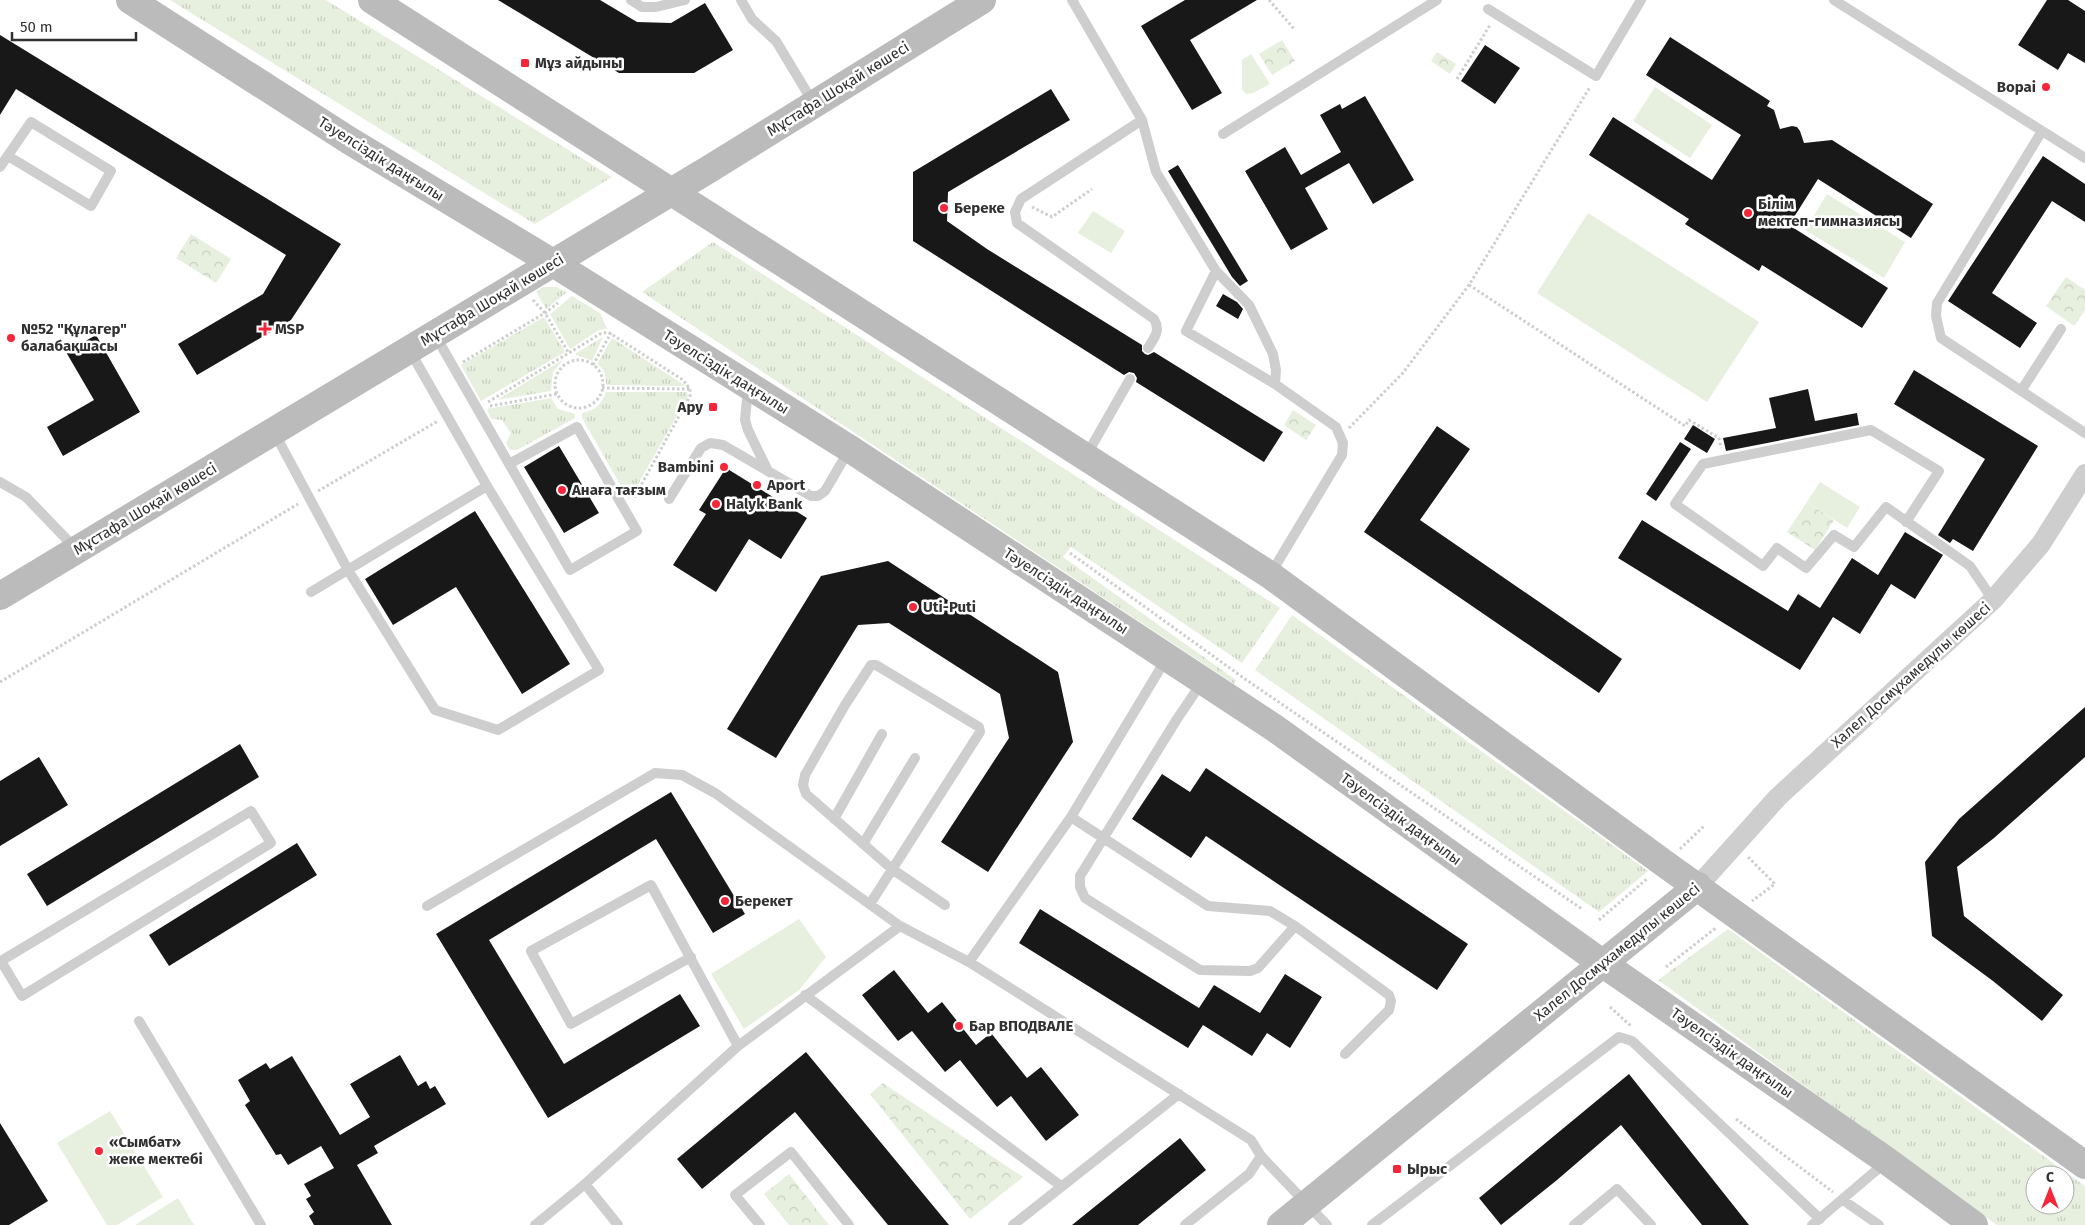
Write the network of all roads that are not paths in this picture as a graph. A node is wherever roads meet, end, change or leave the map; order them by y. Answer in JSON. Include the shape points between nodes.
{"nodes":[{"id":1,"x":130,"y":0,"type":"edge"},
{"id":2,"x":372,"y":0,"type":"edge"},
{"id":3,"x":630,"y":0,"type":"edge"},
{"id":4,"x":685,"y":0,"type":"edge"},
{"id":5,"x":741,"y":0,"type":"edge"},
{"id":6,"x":982,"y":0,"type":"edge"},
{"id":7,"x":1072,"y":0,"type":"edge"},
{"id":8,"x":1438,"y":0,"type":"edge"},
{"id":9,"x":1641,"y":0,"type":"edge"},
{"id":10,"x":1834,"y":0,"type":"edge"},
{"id":11,"x":1492,"y":12,"type":"road end"},
{"id":12,"x":814,"y":105,"type":"junction"},
{"id":13,"x":1142,"y":120,"type":"junction"},
{"id":14,"x":2042,"y":131,"type":"junction"},
{"id":15,"x":1224,"y":134,"type":"dead end"},
{"id":16,"x":8,"y":156,"type":"junction"},
{"id":17,"x":2085,"y":158,"type":"edge"},
{"id":18,"x":0,"y":167,"type":"edge"},
{"id":19,"x":672,"y":191,"type":"junction"},
{"id":20,"x":552,"y":263,"type":"junction"},
{"id":21,"x":1216,"y":271,"type":"junction"},
{"id":22,"x":2061,"y":329,"type":"dead end"},
{"id":23,"x":434,"y":334,"type":"junction"},
{"id":24,"x":1148,"y":348,"type":"dead end"},
{"id":25,"x":409,"y":350,"type":"junction"},
{"id":26,"x":1130,"y":379,"type":"dead end"},
{"id":27,"x":1275,"y":384,"type":"junction"},
{"id":28,"x":748,"y":386,"type":"junction"},
{"id":29,"x":2021,"y":391,"type":"junction"},
{"id":30,"x":274,"y":432,"type":"junction"},
{"id":31,"x":2085,"y":432,"type":"edge"},
{"id":32,"x":850,"y":449,"type":"junction"},
{"id":33,"x":1086,"y":457,"type":"junction"},
{"id":34,"x":509,"y":464,"type":"junction"},
{"id":35,"x":767,"y":470,"type":"junction"},
{"id":36,"x":2085,"y":474,"type":"edge"},
{"id":37,"x":0,"y":482,"type":"edge"},
{"id":38,"x":487,"y":486,"type":"junction"},
{"id":39,"x":669,"y":499,"type":"dead end"},
{"id":40,"x":1906,"y":522,"type":"junction"},
{"id":41,"x":77,"y":550,"type":"junction"},
{"id":42,"x":348,"y":570,"type":"junction"},
{"id":43,"x":1270,"y":575,"type":"junction"},
{"id":44,"x":311,"y":592,"type":"dead end"},
{"id":45,"x":0,"y":596,"type":"edge"},
{"id":46,"x":1993,"y":600,"type":"junction"},
{"id":47,"x":1167,"y":657,"type":"junction"},
{"id":48,"x":1203,"y":681,"type":"junction"},
{"id":49,"x":882,"y":734,"type":"dead end"},
{"id":50,"x":914,"y":758,"type":"dead end"},
{"id":51,"x":1071,"y":817,"type":"junction"},
{"id":52,"x":834,"y":819,"type":"junction"},
{"id":53,"x":1104,"y":838,"type":"junction"},
{"id":54,"x":863,"y":844,"type":"junction"},
{"id":55,"x":892,"y":869,"type":"junction"},
{"id":56,"x":1698,"y":886,"type":"junction"},
{"id":57,"x":870,"y":904,"type":"junction"},
{"id":58,"x":945,"y":905,"type":"dead end"},
{"id":59,"x":427,"y":906,"type":"dead end"},
{"id":60,"x":900,"y":926,"type":"junction"},
{"id":61,"x":1295,"y":926,"type":"junction"},
{"id":62,"x":691,"y":957,"type":"junction"},
{"id":63,"x":0,"y":961,"type":"edge"},
{"id":64,"x":968,"y":962,"type":"junction"},
{"id":65,"x":1602,"y":963,"type":"junction"},
{"id":66,"x":805,"y":995,"type":"junction"},
{"id":67,"x":139,"y":1021,"type":"dead end"},
{"id":68,"x":738,"y":1046,"type":"junction"},
{"id":69,"x":1345,"y":1054,"type":"dead end"},
{"id":70,"x":1179,"y":1094,"type":"junction"},
{"id":71,"x":1261,"y":1156,"type":"junction"},
{"id":72,"x":1887,"y":1161,"type":"junction"},
{"id":73,"x":2085,"y":1165,"type":"edge"},
{"id":74,"x":585,"y":1184,"type":"junction"},
{"id":75,"x":1062,"y":1186,"type":"junction"},
{"id":76,"x":1843,"y":1200,"type":"junction"},
{"id":77,"x":1295,"y":1218,"type":"edge"},
{"id":78,"x":1816,"y":1222,"type":"edge"},
{"id":79,"x":1377,"y":1224,"type":"edge"},
{"id":80,"x":261,"y":1225,"type":"edge"},
{"id":81,"x":535,"y":1225,"type":"edge"},
{"id":82,"x":618,"y":1225,"type":"edge"},
{"id":83,"x":760,"y":1225,"type":"edge"},
{"id":84,"x":848,"y":1225,"type":"edge"},
{"id":85,"x":1013,"y":1225,"type":"edge"},
{"id":86,"x":1185,"y":1225,"type":"edge"},
{"id":87,"x":1328,"y":1225,"type":"edge"},
{"id":88,"x":1574,"y":1225,"type":"edge"},
{"id":89,"x":1651,"y":1225,"type":"edge"},
{"id":90,"x":1879,"y":1225,"type":"edge"},
{"id":91,"x":1974,"y":1225,"type":"edge"}],
"edges":[{"from":1,"to":20,"type":"street","name":"Тәуелсіздік даңғылы","via":[[358,146]]},
{"from":2,"to":19,"type":"street"},
{"from":3,"to":4,"type":"lane","via":[[642,7]]},
{"from":5,"to":12,"type":"lane","via":[[752,19],[776,41]]},
{"from":6,"to":12,"type":"street","name":"Мұстафа Шоқай көшесі"},
{"from":7,"to":13,"type":"lane"},
{"from":8,"to":15,"type":"lane"},
{"from":9,"to":11,"type":"lane","via":[[1596,76]]},
{"from":10,"to":14,"type":"lane"},
{"from":12,"to":19,"type":"street","name":"Мұстафа Шоқай көшесі"},
{"from":13,"to":21,"type":"lane","via":[[1156,172]]},
{"from":13,"to":24,"type":"lane","via":[[1021,199],[1015,212],[1017,223],[1154,319],[1158,333]]},
{"from":14,"to":17,"type":"lane"},
{"from":14,"to":29,"type":"lane","via":[[1937,303],[1941,338]]},
{"from":16,"to":16,"type":"lane","via":[[91,206],[111,171],[31,122]]},
{"from":16,"to":18,"type":"lane"},
{"from":19,"to":20,"type":"street","name":"Мұстафа Шоқай көшесі"},
{"from":19,"to":33,"type":"street"},
{"from":20,"to":23,"type":"street","name":"Мұстафа Шоқай көшесі"},
{"from":20,"to":28,"type":"street","name":"Тәуелсіздік даңғылы"},
{"from":21,"to":27,"type":"lane","via":[[1249,305],[1273,354]]},
{"from":21,"to":27,"type":"lane","via":[[1186,331]]},
{"from":22,"to":29,"type":"lane"},
{"from":23,"to":25,"type":"street","name":"Мұстафа Шоқай көшесі"},
{"from":23,"to":34,"type":"lane"},
{"from":25,"to":30,"type":"street","name":"Мұстафа Шоқай көшесі"},
{"from":25,"to":38,"type":"lane"},
{"from":26,"to":33,"type":"lane"},
{"from":27,"to":43,"type":"lane","via":[[1336,427],[1343,443],[1342,455]]},
{"from":28,"to":32,"type":"street","name":"Тәуелсіздік даңғылы"},
{"from":28,"to":35,"type":"lane","via":[[745,420]]},
{"from":29,"to":31,"type":"lane"},
{"from":30,"to":41,"type":"street","name":"Мұстафа Шоқай көшесі"},
{"from":30,"to":42,"type":"lane"},
{"from":32,"to":35,"type":"lane","via":[[825,491],[818,496],[811,496]]},
{"from":32,"to":47,"type":"street","name":"Тәуелсіздік даңғылы"},
{"from":33,"to":43,"type":"street"},
{"from":34,"to":34,"type":"lane","via":[[570,570],[637,531],[577,427]]},
{"from":35,"to":39,"type":"lane","via":[[723,445],[710,443],[701,448]]},
{"from":36,"to":46,"type":"street","name":"Халел Досмұхамедұлы көшесі","via":[[2040,544]]},
{"from":37,"to":41,"type":"lane","via":[[26,497]]},
{"from":38,"to":42,"type":"lane"},
{"from":38,"to":42,"type":"lane","via":[[599,670],[498,730],[434,710]]},
{"from":40,"to":40,"type":"lane","via":[[1886,507],[1854,547],[1834,534],[1806,568],[1777,548],[1763,566],[1675,504],[1703,464],[1872,430],[1938,471]]},
{"from":40,"to":46,"type":"lane","via":[[1970,566]]},
{"from":41,"to":45,"type":"street","name":"Мұстафа Шоқай көшесі"},
{"from":42,"to":44,"type":"lane"},
{"from":43,"to":56,"type":"street"},
{"from":46,"to":56,"type":"street","name":"Халел Досмұхамедұлы көшесі","via":[[1778,797]]},
{"from":47,"to":48,"type":"street","name":"Тәуелсіздік даңғылы"},
{"from":47,"to":51,"type":"lane"},
{"from":48,"to":53,"type":"lane"},
{"from":48,"to":65,"type":"street","name":"Тәуелсіздік даңғылы","via":[[1273,727]]},
{"from":49,"to":52,"type":"lane"},
{"from":50,"to":54,"type":"lane"},
{"from":51,"to":53,"type":"lane"},
{"from":51,"to":64,"type":"lane"},
{"from":52,"to":54,"type":"lane"},
{"from":52,"to":55,"type":"lane","via":[[806,794],[803,785],[805,775],[872,665],[979,727],[980,732]]},
{"from":53,"to":61,"type":"lane","via":[[1208,906],[1270,911]]},
{"from":53,"to":61,"type":"lane","via":[[1080,876],[1085,898],[1200,970],[1250,971],[1258,968]]},
{"from":54,"to":55,"type":"lane"},
{"from":55,"to":57,"type":"lane"},
{"from":55,"to":58,"type":"lane"},
{"from":56,"to":65,"type":"street","name":"Халел Досмұхамедұлы көшесі"},
{"from":56,"to":73,"type":"street"},
{"from":57,"to":59,"type":"lane","via":[[715,793],[682,775],[655,773]]},
{"from":57,"to":60,"type":"lane"},
{"from":60,"to":64,"type":"lane"},
{"from":60,"to":66,"type":"lane"},
{"from":61,"to":69,"type":"lane","via":[[1389,994],[1389,1010]]},
{"from":62,"to":62,"type":"lane","via":[[651,885],[531,951],[571,1024]]},
{"from":62,"to":68,"type":"lane"},
{"from":63,"to":63,"type":"lane","via":[[251,811],[272,843],[22,996]]},
{"from":64,"to":70,"type":"lane"},
{"from":65,"to":72,"type":"street","name":"Тәуелсіздік даңғылы"},
{"from":65,"to":77,"type":"street","name":"Халел Досмұхамедұлы көшесі"},
{"from":66,"to":68,"type":"lane"},
{"from":66,"to":75,"type":"lane"},
{"from":67,"to":80,"type":"lane"},
{"from":68,"to":74,"type":"lane"},
{"from":70,"to":71,"type":"lane","via":[[1251,1140]]},
{"from":70,"to":75,"type":"lane"},
{"from":71,"to":77,"type":"lane"},
{"from":71,"to":86,"type":"lane","via":[[1249,1174]]},
{"from":72,"to":76,"type":"lane"},
{"from":72,"to":91,"type":"street","name":"Тәуелсіздік даңғылы"},
{"from":74,"to":81,"type":"lane"},
{"from":74,"to":82,"type":"lane"},
{"from":75,"to":85,"type":"lane"},
{"from":76,"to":78,"type":"lane"},
{"from":76,"to":90,"type":"lane"},
{"from":77,"to":87,"type":"lane"},
{"from":78,"to":79,"type":"lane","via":[[1632,1042],[1619,1037]]},
{"from":83,"to":84,"type":"lane","via":[[735,1195],[790,1152]]},
{"from":88,"to":89,"type":"lane","via":[[1617,1189]]}]}
